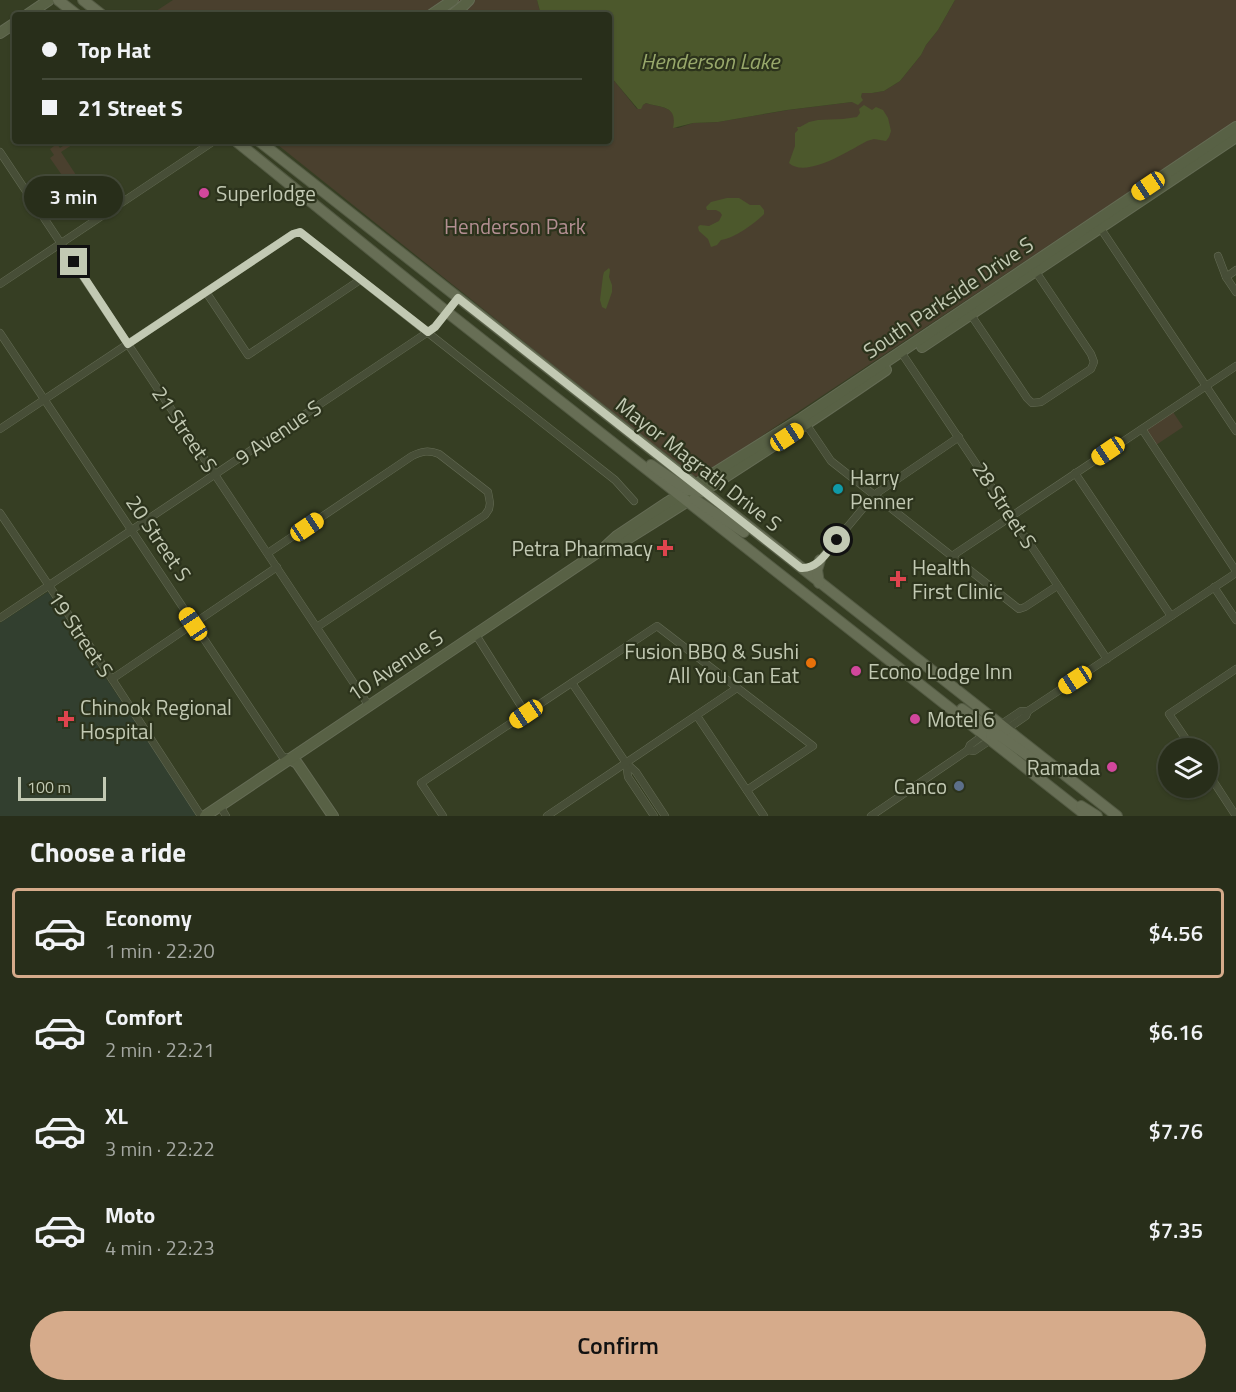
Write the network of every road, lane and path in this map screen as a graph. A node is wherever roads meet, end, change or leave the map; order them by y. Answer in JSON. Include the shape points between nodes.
{"nodes":[{"id":1,"x":50,"y":0,"type":"edge"},
{"id":2,"x":58,"y":0,"type":"edge"},
{"id":3,"x":83,"y":0,"type":"edge"},
{"id":4,"x":453,"y":0,"type":"edge"},
{"id":5,"x":469,"y":0,"type":"edge"},
{"id":6,"x":32,"y":12,"type":"edge"},
{"id":7,"x":73,"y":12,"type":"edge"},
{"id":8,"x":98,"y":12,"type":"edge"},
{"id":9,"x":435,"y":12,"type":"edge"},
{"id":10,"x":456,"y":12,"type":"edge"},
{"id":11,"x":1236,"y":127,"type":"edge"},
{"id":12,"x":1236,"y":137,"type":"edge"},
{"id":13,"x":210,"y":144,"type":"edge"},
{"id":14,"x":240,"y":144,"type":"edge"},
{"id":15,"x":263,"y":144,"type":"edge"},
{"id":16,"x":0,"y":152,"type":"edge"},
{"id":17,"x":1098,"y":225,"type":"junction"},
{"id":18,"x":61,"y":243,"type":"junction"},
{"id":19,"x":1218,"y":256,"type":"dead end"},
{"id":20,"x":1033,"y":268,"type":"junction"},
{"id":21,"x":1236,"y":270,"type":"edge"},
{"id":22,"x":1226,"y":277,"type":"junction"},
{"id":23,"x":360,"y":280,"type":"junction"},
{"id":24,"x":0,"y":284,"type":"edge"},
{"id":25,"x":206,"y":292,"type":"junction"},
{"id":26,"x":1236,"y":292,"type":"edge"},
{"id":27,"x":458,"y":298,"type":"junction"},
{"id":28,"x":969,"y":311,"type":"junction"},
{"id":29,"x":447,"y":312,"type":"junction"},
{"id":30,"x":428,"y":332,"type":"junction"},
{"id":31,"x":0,"y":333,"type":"edge"},
{"id":32,"x":128,"y":344,"type":"junction"},
{"id":33,"x":903,"y":355,"type":"junction"},
{"id":34,"x":1236,"y":366,"type":"edge"},
{"id":35,"x":1206,"y":386,"type":"junction"},
{"id":36,"x":43,"y":400,"type":"junction"},
{"id":37,"x":804,"y":421,"type":"junction"},
{"id":38,"x":0,"y":429,"type":"edge"},
{"id":39,"x":1142,"y":429,"type":"junction"},
{"id":40,"x":1236,"y":431,"type":"edge"},
{"id":41,"x":959,"y":437,"type":"junction"},
{"id":42,"x":1075,"y":473,"type":"junction"},
{"id":43,"x":216,"y":474,"type":"junction"},
{"id":44,"x":691,"y":494,"type":"junction"},
{"id":45,"x":874,"y":495,"type":"junction"},
{"id":46,"x":634,"y":501,"type":"dead end"},
{"id":47,"x":0,"y":513,"type":"edge"},
{"id":48,"x":1012,"y":516,"type":"junction"},
{"id":49,"x":130,"y":530,"type":"junction"},
{"id":50,"x":268,"y":553,"type":"junction"},
{"id":51,"x":952,"y":556,"type":"junction"},
{"id":52,"x":820,"y":560,"type":"junction"},
{"id":53,"x":277,"y":567,"type":"junction"},
{"id":54,"x":801,"y":568,"type":"junction"},
{"id":55,"x":1236,"y":572,"type":"edge"},
{"id":56,"x":819,"y":583,"type":"junction"},
{"id":57,"x":48,"y":586,"type":"junction"},
{"id":58,"x":1057,"y":586,"type":"junction"},
{"id":59,"x":1214,"y":587,"type":"junction"},
{"id":60,"x":1172,"y":616,"type":"junction"},
{"id":61,"x":0,"y":618,"type":"edge"},
{"id":62,"x":1236,"y":620,"type":"edge"},
{"id":63,"x":193,"y":624,"type":"junction"},
{"id":64,"x":317,"y":627,"type":"junction"},
{"id":65,"x":476,"y":635,"type":"junction"},
{"id":66,"x":1107,"y":659,"type":"junction"},
{"id":67,"x":1236,"y":669,"type":"edge"},
{"id":68,"x":112,"y":679,"type":"junction"},
{"id":69,"x":572,"y":683,"type":"junction"},
{"id":70,"x":737,"y":688,"type":"junction"},
{"id":71,"x":369,"y":706,"type":"junction"},
{"id":72,"x":526,"y":714,"type":"junction"},
{"id":73,"x":697,"y":716,"type":"junction"},
{"id":74,"x":995,"y":732,"type":"junction"},
{"id":75,"x":1185,"y":738,"type":"edge"},
{"id":76,"x":290,"y":759,"type":"junction"},
{"id":77,"x":626,"y":764,"type":"junction"},
{"id":78,"x":1218,"y":788,"type":"edge"},
{"id":79,"x":747,"y":790,"type":"junction"},
{"id":80,"x":1060,"y":795,"type":"junction"},
{"id":81,"x":220,"y":806,"type":"junction"},
{"id":82,"x":203,"y":816,"type":"edge"},
{"id":83,"x":226,"y":816,"type":"edge"},
{"id":84,"x":333,"y":816,"type":"edge"},
{"id":85,"x":443,"y":816,"type":"edge"},
{"id":86,"x":547,"y":816,"type":"edge"},
{"id":87,"x":654,"y":816,"type":"edge"},
{"id":88,"x":665,"y":816,"type":"edge"},
{"id":89,"x":765,"y":816,"type":"edge"},
{"id":90,"x":871,"y":816,"type":"edge"},
{"id":91,"x":1087,"y":816,"type":"edge"},
{"id":92,"x":1097,"y":816,"type":"edge"},
{"id":93,"x":1117,"y":816,"type":"edge"},
{"id":94,"x":1236,"y":816,"type":"edge"}],
"edges":[{"from":1,"to":6,"type":"main road"},
{"from":2,"to":7,"type":"main road"},
{"from":3,"to":8,"type":"main road"},
{"from":4,"to":9,"type":"main road"},
{"from":5,"to":10,"type":"main road"},
{"from":11,"to":17,"type":"main road","name":"South Parkside Drive S"},
{"from":12,"to":17,"type":"main road","name":"South Parkside Drive S"},
{"from":13,"to":18,"type":"street"},
{"from":14,"to":29,"type":"main road","name":"Mayor Magrath Drive S"},
{"from":15,"to":27,"type":"main road","name":"Mayor Magrath Drive S"},
{"from":16,"to":18,"type":"street","name":"21 Street S"},
{"from":17,"to":20,"type":"main road","name":"South Parkside Drive S"},
{"from":17,"to":35,"type":"street"},
{"from":18,"to":24,"type":"street"},
{"from":18,"to":32,"type":"street","name":"21 Street S"},
{"from":19,"to":22,"type":"street"},
{"from":20,"to":28,"type":"main road","name":"South Parkside Drive S"},
{"from":20,"to":28,"type":"street","via":[[1091,354],[1091,369],[1041,402],[1032,403]]},
{"from":21,"to":22,"type":"street"},
{"from":22,"to":26,"type":"street"},
{"from":23,"to":25,"type":"street","via":[[300,232]]},
{"from":23,"to":25,"type":"street","via":[[248,355]]},
{"from":23,"to":30,"type":"street"},
{"from":25,"to":32,"type":"street"},
{"from":27,"to":29,"type":"street","name":"9 Avenue S"},
{"from":27,"to":44,"type":"main road","name":"Mayor Magrath Drive S"},
{"from":28,"to":33,"type":"main road","name":"South Parkside Drive S"},
{"from":29,"to":30,"type":"street","name":"9 Avenue S"},
{"from":29,"to":44,"type":"main road","name":"Mayor Magrath Drive S","via":[[588,423]]},
{"from":30,"to":43,"type":"street","name":"9 Avenue S"},
{"from":30,"to":46,"type":"street","via":[[615,480]]},
{"from":31,"to":36,"type":"street","name":"20 Street S"},
{"from":32,"to":36,"type":"street"},
{"from":32,"to":43,"type":"street","name":"21 Street S"},
{"from":33,"to":37,"type":"main road","name":"South Parkside Drive S"},
{"from":33,"to":41,"type":"street","name":"28 Street S"},
{"from":34,"to":35,"type":"street"},
{"from":35,"to":39,"type":"street"},
{"from":35,"to":40,"type":"street"},
{"from":36,"to":38,"type":"street"},
{"from":36,"to":49,"type":"street","name":"20 Street S"},
{"from":37,"to":44,"type":"main road","name":"South Parkside Drive S"},
{"from":37,"to":45,"type":"street","via":[[831,461]]},
{"from":39,"to":42,"type":"street"},
{"from":39,"to":55,"type":"street"},
{"from":41,"to":45,"type":"street"},
{"from":41,"to":48,"type":"street","name":"28 Street S"},
{"from":42,"to":48,"type":"street"},
{"from":42,"to":60,"type":"street"},
{"from":43,"to":49,"type":"street","name":"9 Avenue S"},
{"from":43,"to":50,"type":"street","name":"21 Street S"},
{"from":44,"to":54,"type":"main road","name":"Mayor Magrath Drive S"},
{"from":44,"to":65,"type":"main road","name":"10 Avenue S","via":[[617,536]]},
{"from":44,"to":74,"type":"main road","name":"Mayor Magrath Drive S","via":[[897,666]]},
{"from":45,"to":51,"type":"street"},
{"from":45,"to":52,"type":"street"},
{"from":47,"to":57,"type":"street","name":"19 Street S"},
{"from":48,"to":51,"type":"street"},
{"from":48,"to":58,"type":"street","name":"28 Street S"},
{"from":49,"to":57,"type":"street","name":"9 Avenue S"},
{"from":49,"to":63,"type":"street","name":"20 Street S"},
{"from":50,"to":53,"type":"street","name":"21 Street S"},
{"from":50,"to":64,"type":"street","via":[[417,453],[439,454],[488,494],[490,503],[485,515]]},
{"from":51,"to":58,"type":"street","via":[[1019,609]]},
{"from":52,"to":54,"type":"main road","via":[[813,567]]},
{"from":52,"to":56,"type":"main road"},
{"from":53,"to":63,"type":"street"},
{"from":53,"to":64,"type":"street","name":"21 Street S"},
{"from":54,"to":56,"type":"main road","name":"Mayor Magrath Drive S"},
{"from":55,"to":59,"type":"street"},
{"from":56,"to":74,"type":"main road","name":"Mayor Magrath Drive S"},
{"from":57,"to":61,"type":"street","name":"9 Avenue S"},
{"from":57,"to":68,"type":"street","name":"19 Street S"},
{"from":58,"to":66,"type":"street","name":"28 Street S"},
{"from":59,"to":60,"type":"street"},
{"from":59,"to":62,"type":"street"},
{"from":60,"to":66,"type":"street"},
{"from":63,"to":68,"type":"street"},
{"from":63,"to":76,"type":"street","name":"20 Street S","via":[[282,756]]},
{"from":64,"to":71,"type":"street","name":"21 Street S"},
{"from":65,"to":71,"type":"main road","name":"10 Avenue S"},
{"from":65,"to":72,"type":"street"},
{"from":66,"to":74,"type":"street","via":[[1028,711],[1021,711]]},
{"from":67,"to":75,"type":"street","via":[[1169,714]]},
{"from":68,"to":82,"type":"street","name":"19 Street S"},
{"from":69,"to":70,"type":"street","via":[[657,626]]},
{"from":69,"to":72,"type":"street"},
{"from":69,"to":77,"type":"street"},
{"from":70,"to":73,"type":"street"},
{"from":70,"to":79,"type":"street","via":[[813,746]]},
{"from":71,"to":76,"type":"main road","name":"10 Avenue S"},
{"from":72,"to":85,"type":"street","via":[[421,783]]},
{"from":73,"to":77,"type":"street"},
{"from":73,"to":79,"type":"street"},
{"from":74,"to":80,"type":"main road","name":"Mayor Magrath Drive S"},
{"from":74,"to":90,"type":"street","via":[[974,751],[968,750]]},
{"from":74,"to":93,"type":"main road","name":"Mayor Magrath Drive S"},
{"from":76,"to":81,"type":"main road","name":"10 Avenue S"},
{"from":76,"to":84,"type":"main road","name":"20 Street S","via":[[297,763]]},
{"from":77,"to":86,"type":"street"},
{"from":77,"to":87,"type":"street","via":[[628,777]]},
{"from":77,"to":88,"type":"street","via":[[636,772]]},
{"from":78,"to":94,"type":"street"},
{"from":79,"to":89,"type":"street"},
{"from":80,"to":91,"type":"main road","name":"Mayor Magrath Drive S"},
{"from":80,"to":92,"type":"main road"},
{"from":81,"to":82,"type":"main road","name":"10 Avenue S"},
{"from":81,"to":83,"type":"street"}]}
